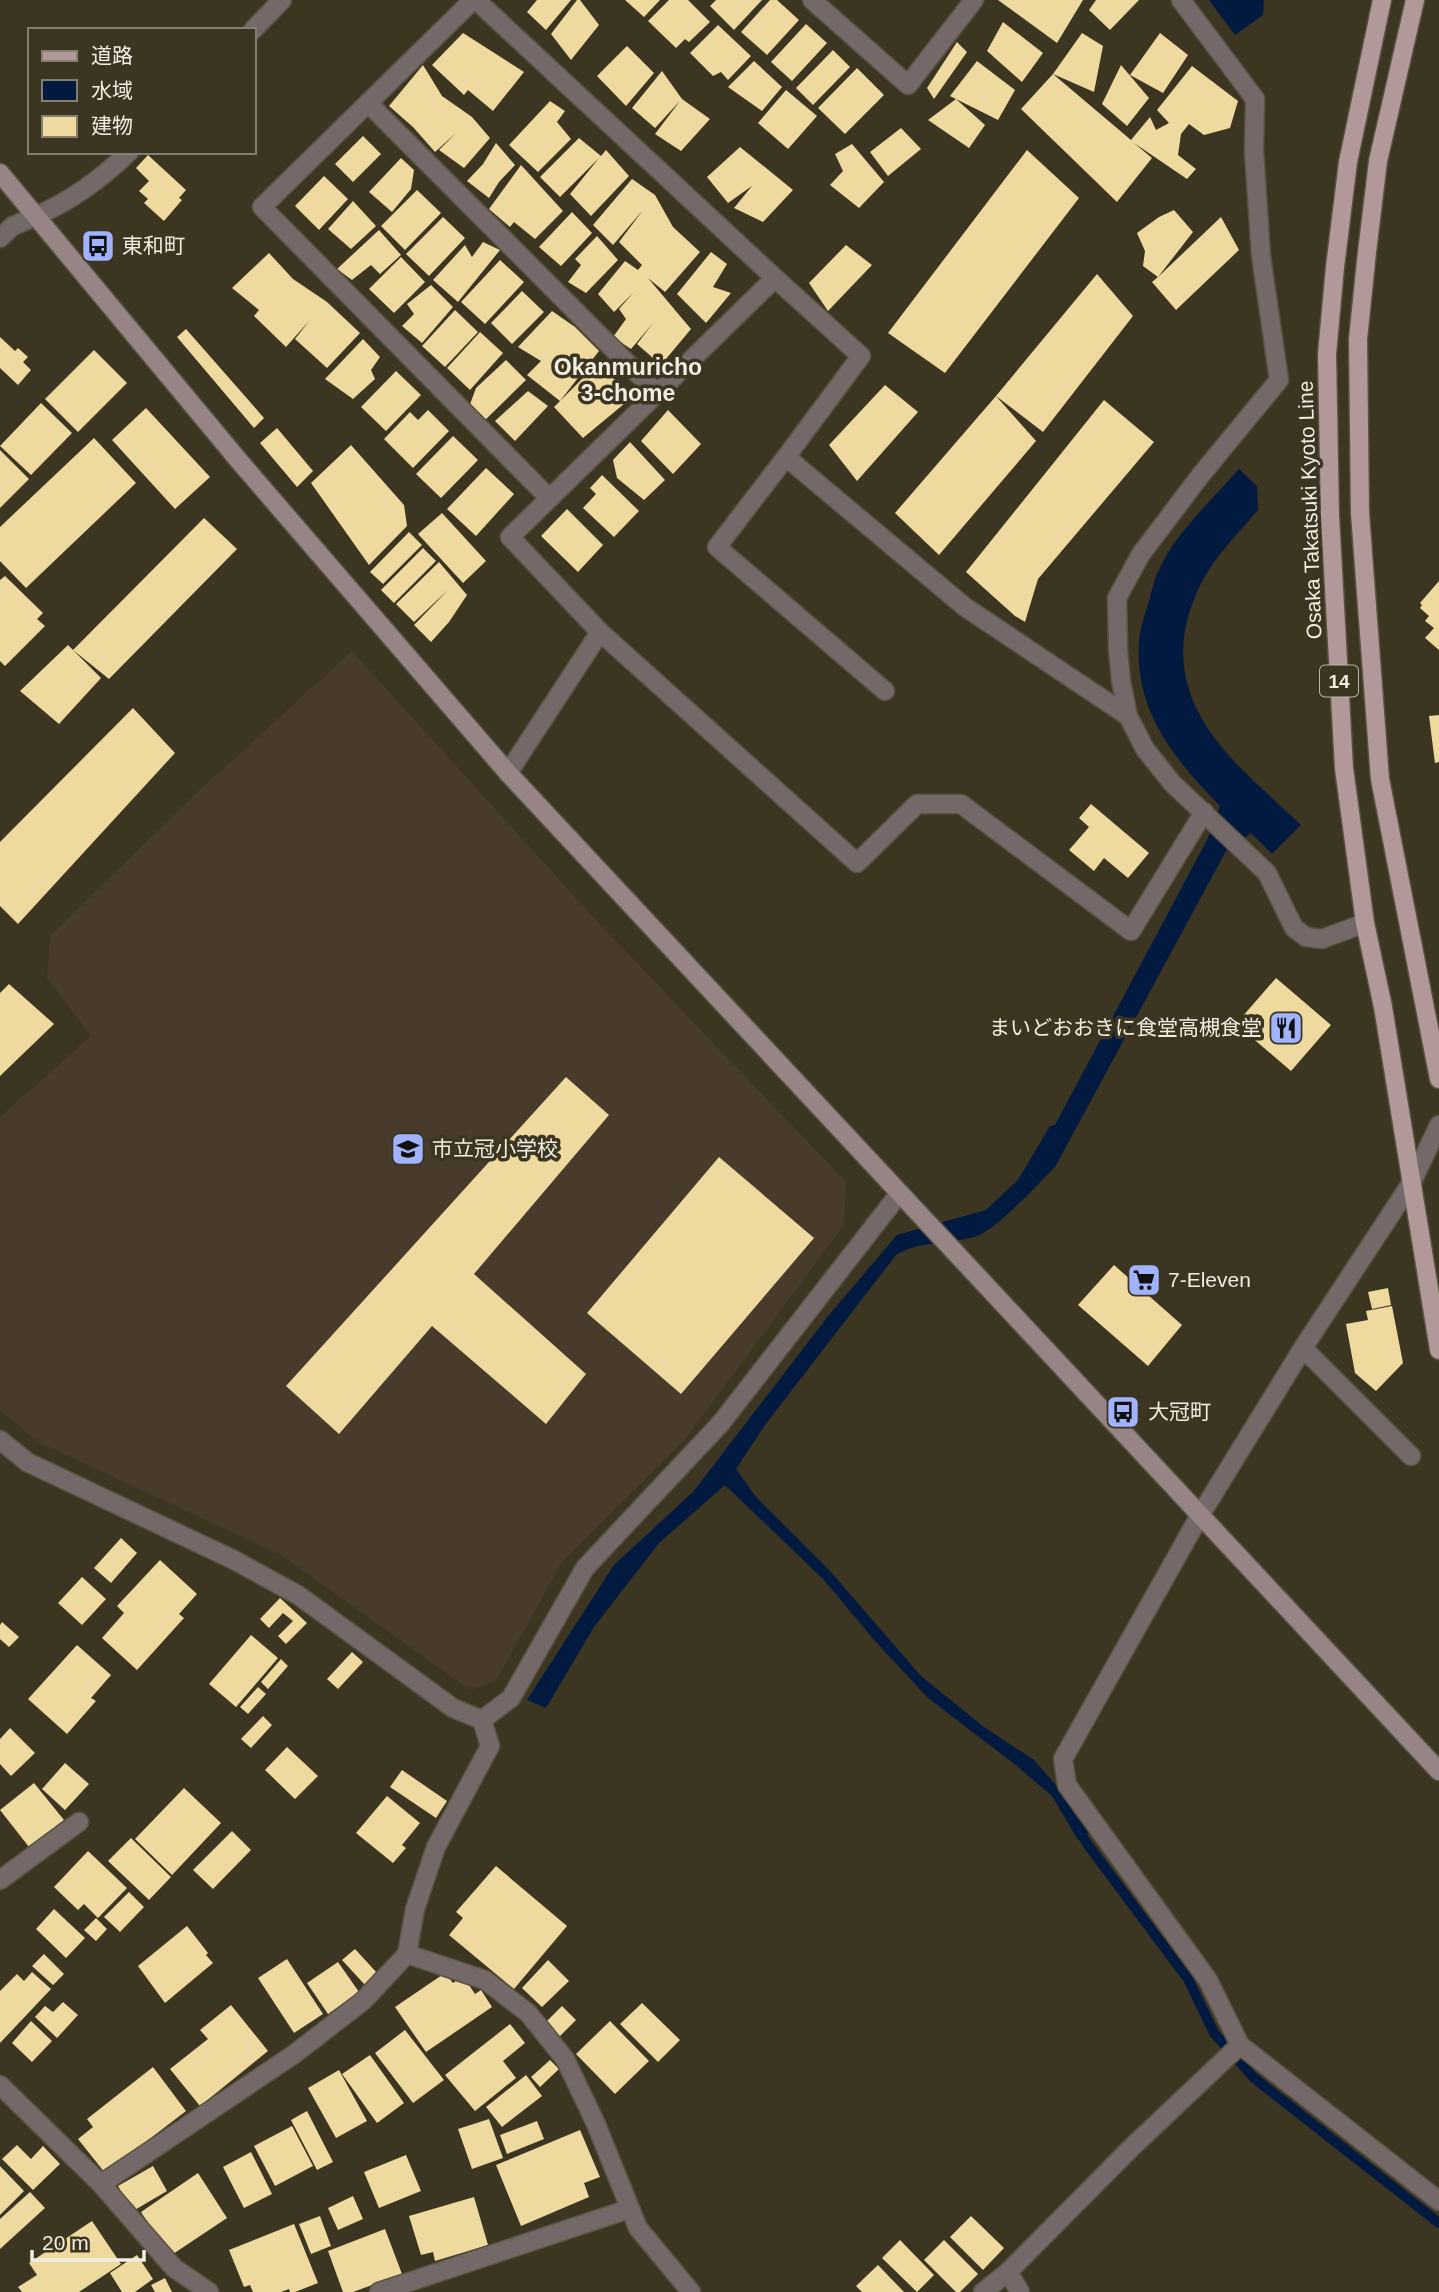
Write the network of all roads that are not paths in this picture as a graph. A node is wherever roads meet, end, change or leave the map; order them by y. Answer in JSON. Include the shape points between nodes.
{"nodes":[{"id":1,"x":282,"y":0,"type":"edge"},
{"id":2,"x":475,"y":0,"type":"edge"},
{"id":3,"x":812,"y":0,"type":"edge"},
{"id":4,"x":974,"y":0,"type":"edge"},
{"id":5,"x":1181,"y":0,"type":"edge"},
{"id":6,"x":1382,"y":0,"type":"edge"},
{"id":7,"x":1415,"y":0,"type":"edge"},
{"id":8,"x":255,"y":28,"type":"edge"},
{"id":9,"x":368,"y":103,"type":"junction"},
{"id":10,"x":127,"y":154,"type":"edge"},
{"id":11,"x":0,"y":173,"type":"edge"},
{"id":12,"x":36,"y":216,"type":"junction"},
{"id":13,"x":0,"y":237,"type":"edge"},
{"id":14,"x":775,"y":278,"type":"junction"},
{"id":15,"x":657,"y":393,"type":"junction"},
{"id":16,"x":786,"y":457,"type":"junction"},
{"id":17,"x":549,"y":498,"type":"junction"},
{"id":18,"x":600,"y":632,"type":"junction"},
{"id":19,"x":885,"y":691,"type":"dead end"},
{"id":20,"x":1128,"y":716,"type":"junction"},
{"id":21,"x":508,"y":773,"type":"junction"},
{"id":22,"x":1207,"y":815,"type":"junction"},
{"id":23,"x":1365,"y":923,"type":"junction"},
{"id":24,"x":1439,"y":1079,"type":"edge"},
{"id":25,"x":1439,"y":1125,"type":"edge"},
{"id":26,"x":1412,"y":1182,"type":"junction"},
{"id":27,"x":899,"y":1194,"type":"junction"},
{"id":28,"x":1303,"y":1348,"type":"junction"},
{"id":29,"x":1439,"y":1350,"type":"edge"},
{"id":30,"x":0,"y":1440,"type":"edge"},
{"id":31,"x":1411,"y":1455,"type":"dead end"},
{"id":32,"x":1199,"y":1517,"type":"junction"},
{"id":33,"x":482,"y":1720,"type":"junction"},
{"id":34,"x":1439,"y":1771,"type":"edge"},
{"id":35,"x":79,"y":1822,"type":"dead end"},
{"id":36,"x":0,"y":1880,"type":"edge"},
{"id":37,"x":407,"y":1954,"type":"junction"},
{"id":38,"x":1240,"y":2045,"type":"junction"},
{"id":39,"x":0,"y":2085,"type":"edge"},
{"id":40,"x":101,"y":2184,"type":"junction"},
{"id":41,"x":1439,"y":2201,"type":"edge"},
{"id":42,"x":629,"y":2209,"type":"junction"},
{"id":43,"x":1008,"y":2272,"type":"junction"},
{"id":44,"x":209,"y":2292,"type":"edge"},
{"id":45,"x":380,"y":2292,"type":"edge"},
{"id":46,"x":691,"y":2292,"type":"edge"},
{"id":47,"x":983,"y":2292,"type":"edge"},
{"id":48,"x":1020,"y":2292,"type":"edge"}],
"edges":[{"from":1,"to":8,"type":"street"},
{"from":2,"to":9,"type":"street"},
{"from":2,"to":14,"type":"street"},
{"from":3,"to":4,"type":"street","via":[[908,85]]},
{"from":5,"to":20,"type":"street","via":[[1255,99],[1261,256],[1279,380],[1141,554],[1117,598],[1118,650]]},
{"from":6,"to":23,"type":"main road","name":"Osaka Takatsuki Kyoto Line","number":"14","via":[[1348,162],[1327,354],[1330,516],[1344,768]]},
{"from":7,"to":24,"type":"main road","number":"14","via":[[1378,161],[1367,253],[1358,339],[1360,513],[1380,779]]},
{"from":9,"to":15,"type":"street"},
{"from":9,"to":17,"type":"street","via":[[262,207]]},
{"from":10,"to":12,"type":"street","via":[[63,204]]},
{"from":11,"to":12,"type":"street"},
{"from":12,"to":13,"type":"street"},
{"from":12,"to":21,"type":"street"},
{"from":14,"to":15,"type":"street"},
{"from":14,"to":16,"type":"street","via":[[861,356]]},
{"from":15,"to":17,"type":"street"},
{"from":16,"to":19,"type":"street","via":[[717,547]]},
{"from":16,"to":20,"type":"street","via":[[965,607]]},
{"from":17,"to":18,"type":"street","via":[[510,537]]},
{"from":18,"to":21,"type":"street"},
{"from":18,"to":22,"type":"street","via":[[857,863],[917,804],[961,804],[1131,931]]},
{"from":20,"to":22,"type":"street","via":[[1157,766]]},
{"from":21,"to":27,"type":"street"},
{"from":22,"to":23,"type":"street","via":[[1267,873],[1299,933],[1322,939]]},
{"from":23,"to":26,"type":"main road","name":"Osaka Takatsuki Kyoto Line","number":"14"},
{"from":25,"to":26,"type":"street"},
{"from":26,"to":28,"type":"street"},
{"from":26,"to":29,"type":"main road","name":"Osaka Takatsuki Kyoto Line","number":"14"},
{"from":27,"to":32,"type":"street"},
{"from":27,"to":33,"type":"street","via":[[721,1423],[585,1569],[511,1698]]},
{"from":28,"to":31,"type":"street"},
{"from":28,"to":32,"type":"street"},
{"from":30,"to":33,"type":"street","via":[[27,1462],[298,1595],[453,1708]]},
{"from":32,"to":34,"type":"street"},
{"from":32,"to":38,"type":"street","via":[[1063,1759],[1067,1785],[1208,1980]]},
{"from":33,"to":37,"type":"street","via":[[490,1746],[436,1847],[415,1909]]},
{"from":35,"to":36,"type":"street"},
{"from":37,"to":40,"type":"street","via":[[363,2001],[293,2055]]},
{"from":37,"to":42,"type":"street","via":[[485,1980],[528,2013],[565,2059]]},
{"from":38,"to":41,"type":"street"},
{"from":38,"to":43,"type":"street"},
{"from":39,"to":40,"type":"street"},
{"from":40,"to":44,"type":"street","via":[[174,2268]]},
{"from":42,"to":45,"type":"street"},
{"from":42,"to":46,"type":"street","via":[[638,2228]]},
{"from":43,"to":47,"type":"street"},
{"from":43,"to":48,"type":"street"}]}
